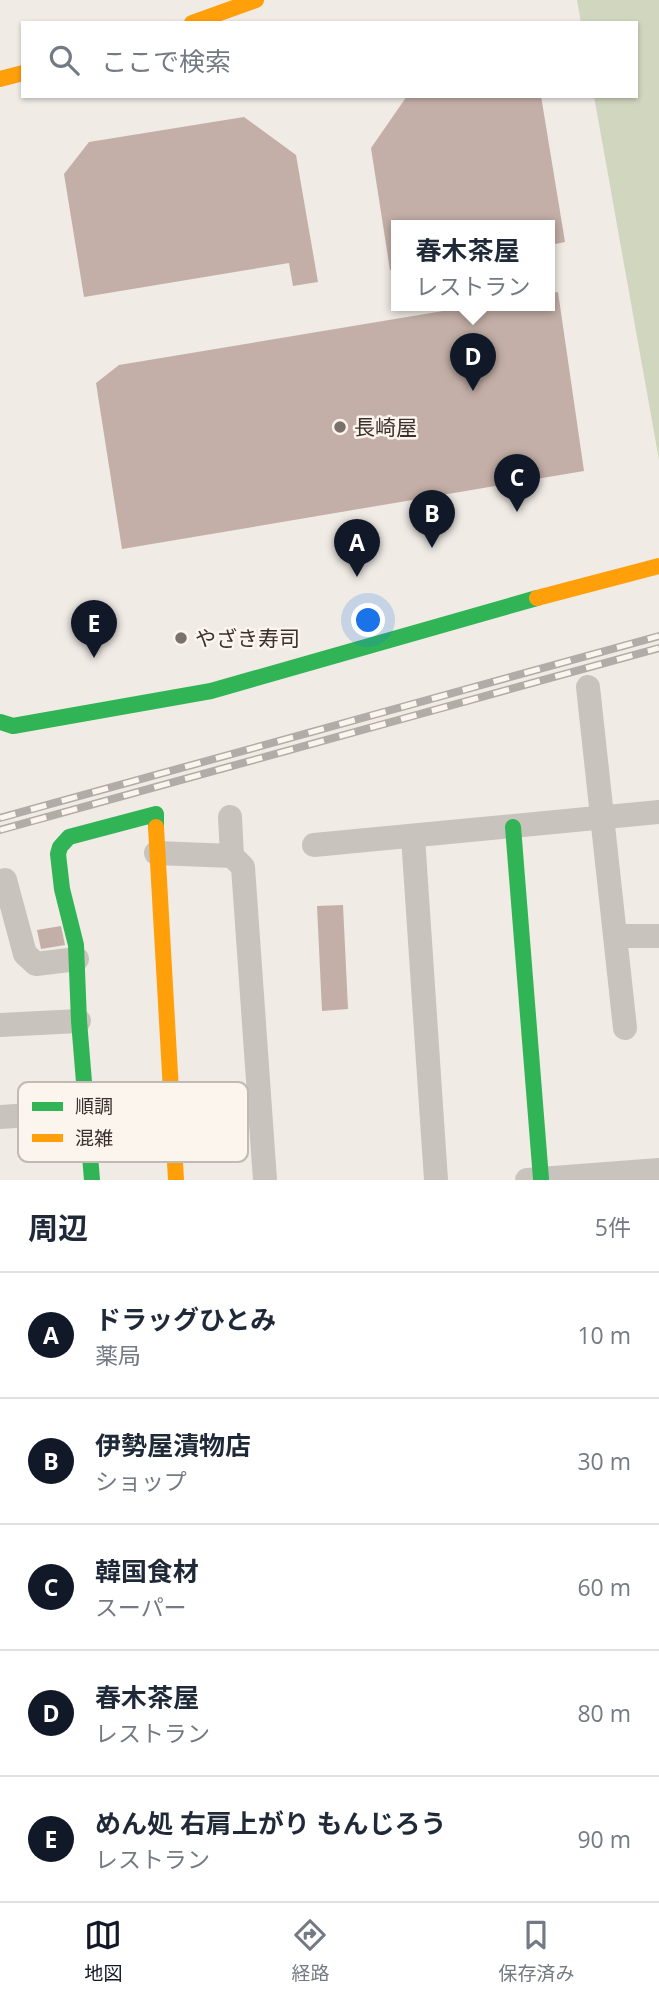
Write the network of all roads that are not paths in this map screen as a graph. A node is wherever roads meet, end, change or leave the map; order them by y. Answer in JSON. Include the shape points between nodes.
{"nodes":[{"id":1,"x":256,"y":0,"type":"edge"},
{"id":2,"x":198,"y":21,"type":"edge"},
{"id":3,"x":21,"y":74,"type":"edge"},
{"id":4,"x":0,"y":79,"type":"edge"},
{"id":5,"x":659,"y":566,"type":"edge"},
{"id":6,"x":588,"y":687,"type":"dead end"},
{"id":7,"x":0,"y":721,"type":"edge"},
{"id":8,"x":659,"y":812,"type":"edge"},
{"id":9,"x":230,"y":817,"type":"dead end"},
{"id":10,"x":600,"y":817,"type":"junction"},
{"id":11,"x":513,"y":827,"type":"junction"},
{"id":12,"x":413,"y":837,"type":"junction"},
{"id":13,"x":314,"y":845,"type":"dead end"},
{"id":14,"x":156,"y":853,"type":"junction"},
{"id":15,"x":232,"y":856,"type":"junction"},
{"id":16,"x":5,"y":880,"type":"dead end"},
{"id":17,"x":616,"y":936,"type":"junction"},
{"id":18,"x":659,"y":936,"type":"edge"},
{"id":19,"x":77,"y":959,"type":"junction"},
{"id":20,"x":79,"y":1021,"type":"junction"},
{"id":21,"x":0,"y":1025,"type":"edge"},
{"id":22,"x":625,"y":1028,"type":"dead end"},
{"id":23,"x":85,"y":1082,"type":"edge"},
{"id":24,"x":170,"y":1082,"type":"edge"},
{"id":25,"x":18,"y":1115,"type":"edge"},
{"id":26,"x":0,"y":1116,"type":"edge"},
{"id":27,"x":91,"y":1162,"type":"edge"},
{"id":28,"x":175,"y":1162,"type":"edge"},
{"id":29,"x":659,"y":1170,"type":"edge"},
{"id":30,"x":92,"y":1180,"type":"edge"},
{"id":31,"x":176,"y":1180,"type":"edge"},
{"id":32,"x":265,"y":1180,"type":"edge"},
{"id":33,"x":436,"y":1180,"type":"edge"},
{"id":34,"x":533,"y":1180,"type":"edge"}],
"edges":[{"from":1,"to":2,"type":"street"},
{"from":3,"to":4,"type":"street"},
{"from":5,"to":7,"type":"street","via":[[211,691],[13,726]]},
{"from":6,"to":10,"type":"street"},
{"from":8,"to":10,"type":"street"},
{"from":9,"to":15,"type":"street"},
{"from":10,"to":11,"type":"street"},
{"from":10,"to":17,"type":"street"},
{"from":11,"to":12,"type":"street"},
{"from":11,"to":34,"type":"street"},
{"from":12,"to":13,"type":"street"},
{"from":12,"to":33,"type":"street"},
{"from":14,"to":15,"type":"street"},
{"from":14,"to":19,"type":"street","via":[[156,814],[69,837],[60,847],[62,890]]},
{"from":14,"to":24,"type":"street"},
{"from":15,"to":32,"type":"street","via":[[243,867]]},
{"from":16,"to":19,"type":"street","via":[[25,954],[36,964]]},
{"from":17,"to":18,"type":"street"},
{"from":17,"to":22,"type":"street"},
{"from":19,"to":20,"type":"street"},
{"from":20,"to":21,"type":"street"},
{"from":20,"to":23,"type":"street"},
{"from":25,"to":26,"type":"street"},
{"from":27,"to":30,"type":"street"},
{"from":28,"to":31,"type":"street"},
{"from":29,"to":34,"type":"street"}]}
